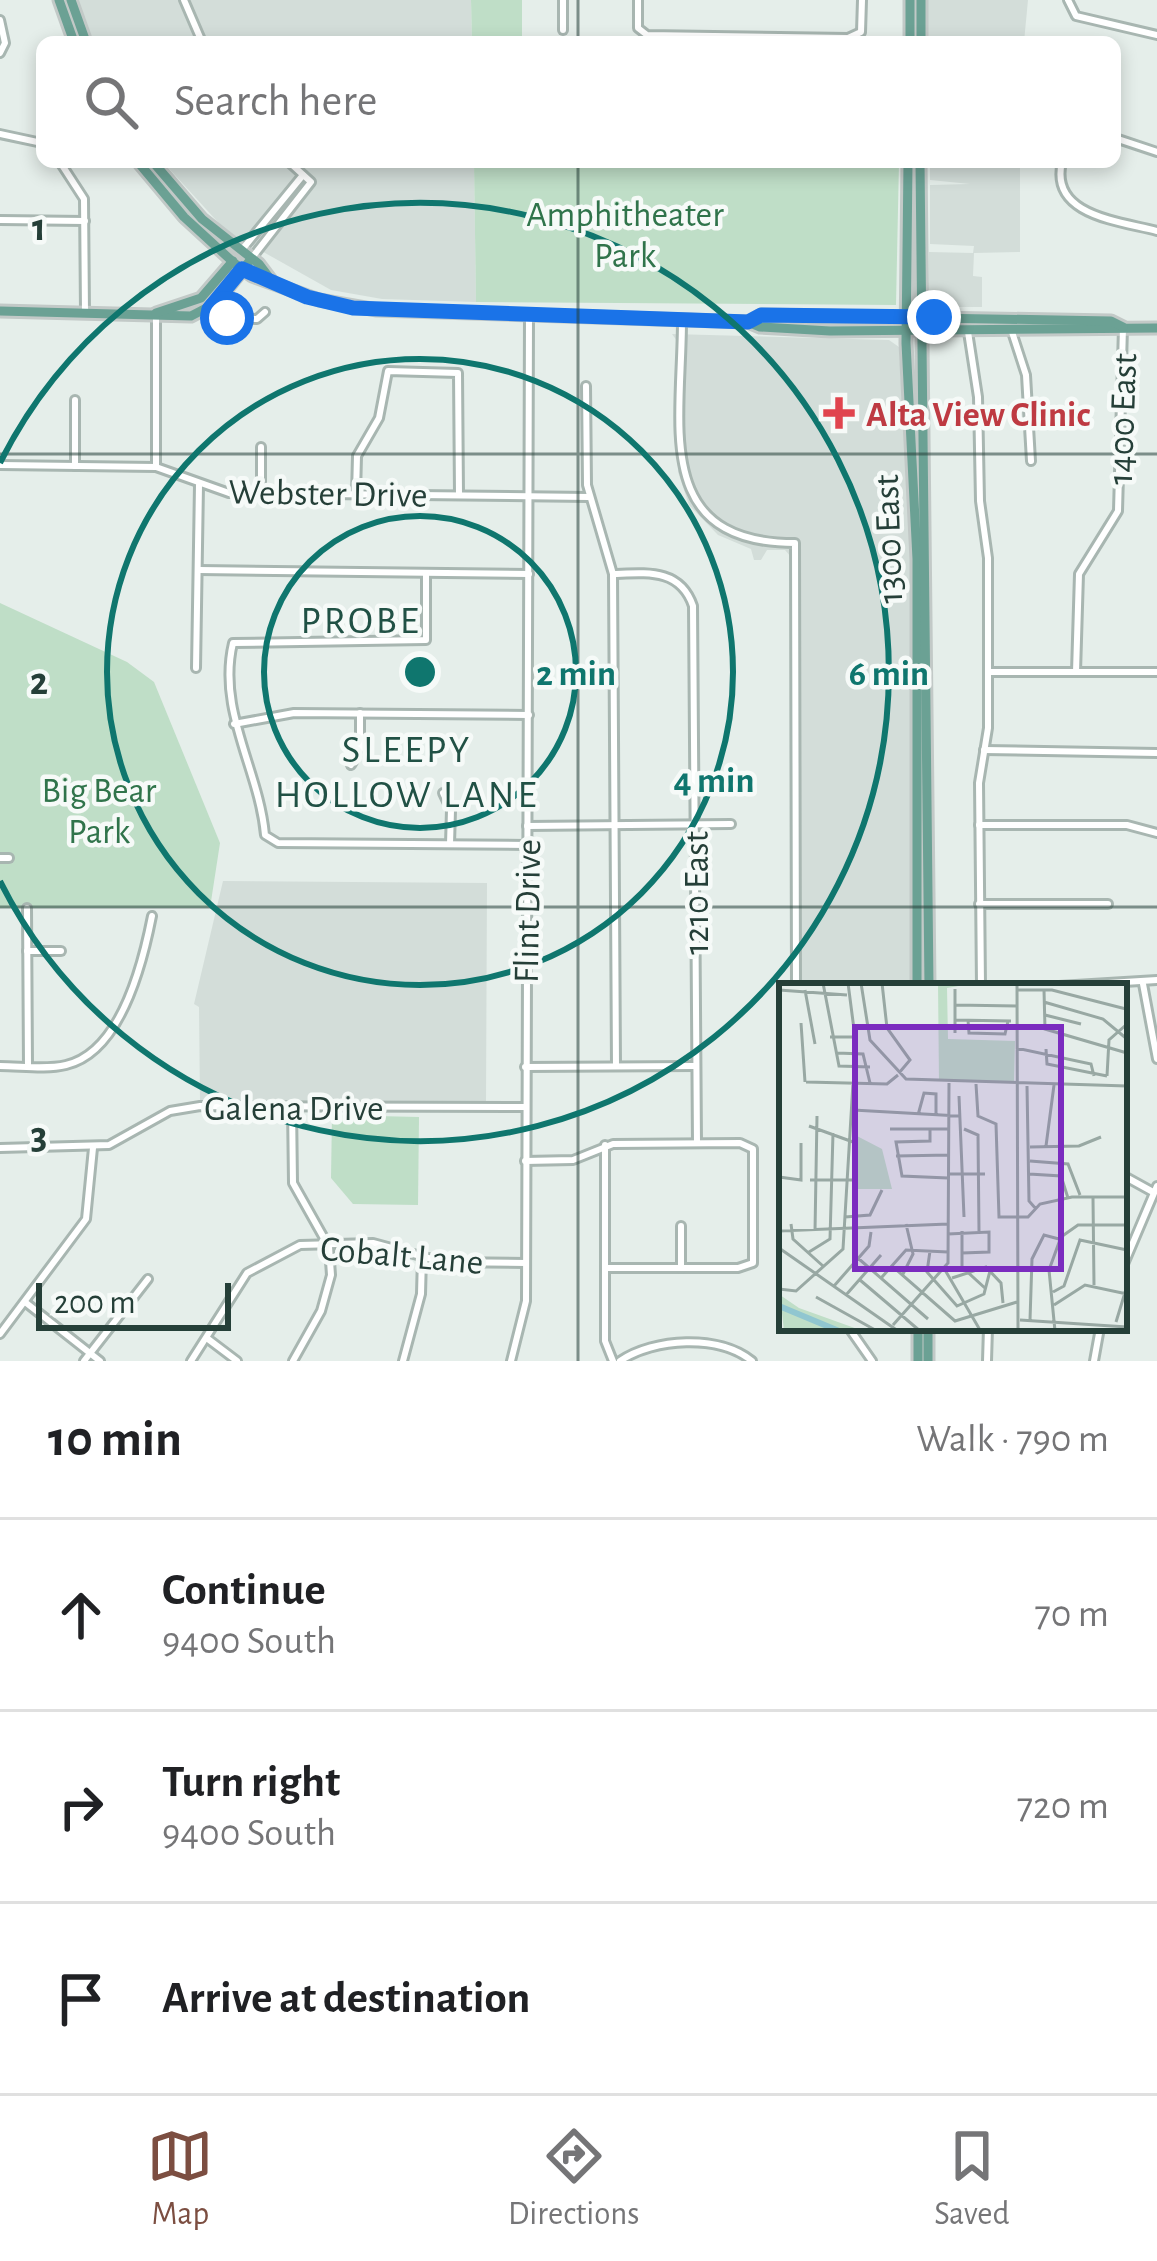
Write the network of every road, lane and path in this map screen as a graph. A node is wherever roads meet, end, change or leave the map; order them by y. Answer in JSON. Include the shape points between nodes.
{"nodes":[{"id":1,"x":59,"y":0,"type":"edge"},
{"id":2,"x":71,"y":0,"type":"edge"},
{"id":3,"x":184,"y":0,"type":"edge"},
{"id":4,"x":563,"y":0,"type":"edge"},
{"id":5,"x":638,"y":0,"type":"edge"},
{"id":6,"x":862,"y":0,"type":"edge"},
{"id":7,"x":910,"y":0,"type":"edge"},
{"id":8,"x":922,"y":0,"type":"edge"},
{"id":9,"x":1068,"y":0,"type":"edge"},
{"id":10,"x":0,"y":20,"type":"edge"},
{"id":11,"x":563,"y":30,"type":"dead end"},
{"id":12,"x":1157,"y":35,"type":"edge"},
{"id":13,"x":72,"y":36,"type":"edge"},
{"id":14,"x":84,"y":36,"type":"edge"},
{"id":15,"x":199,"y":36,"type":"edge"},
{"id":16,"x":813,"y":36,"type":"edge"},
{"id":17,"x":857,"y":36,"type":"edge"},
{"id":18,"x":910,"y":36,"type":"edge"},
{"id":19,"x":921,"y":36,"type":"edge"},
{"id":20,"x":2,"y":53,"type":"edge"},
{"id":21,"x":0,"y":134,"type":"edge"},
{"id":22,"x":1121,"y":140,"type":"edge"},
{"id":23,"x":36,"y":142,"type":"edge"},
{"id":24,"x":1157,"y":152,"type":"edge"},
{"id":25,"x":64,"y":168,"type":"edge"},
{"id":26,"x":143,"y":168,"type":"edge"},
{"id":27,"x":158,"y":168,"type":"edge"},
{"id":28,"x":295,"y":168,"type":"edge"},
{"id":29,"x":908,"y":168,"type":"edge"},
{"id":30,"x":920,"y":168,"type":"edge"},
{"id":31,"x":1062,"y":168,"type":"edge"},
{"id":32,"x":303,"y":175,"type":"junction"},
{"id":33,"x":0,"y":220,"type":"edge"},
{"id":34,"x":85,"y":221,"type":"junction"},
{"id":35,"x":1157,"y":231,"type":"edge"},
{"id":36,"x":245,"y":255,"type":"junction"},
{"id":37,"x":237,"y":266,"type":"junction"},
{"id":38,"x":271,"y":280,"type":"junction"},
{"id":39,"x":209,"y":309,"type":"junction"},
{"id":40,"x":0,"y":311,"type":"edge"},
{"id":41,"x":265,"y":312,"type":"dead end"},
{"id":42,"x":85,"y":313,"type":"junction"},
{"id":43,"x":156,"y":314,"type":"junction"},
{"id":44,"x":530,"y":315,"type":"junction"},
{"id":45,"x":907,"y":317,"type":"junction"},
{"id":46,"x":920,"y":317,"type":"junction"},
{"id":47,"x":682,"y":320,"type":"junction"},
{"id":48,"x":748,"y":322,"type":"junction"},
{"id":49,"x":1123,"y":327,"type":"junction"},
{"id":50,"x":1157,"y":328,"type":"edge"},
{"id":51,"x":906,"y":332,"type":"junction"},
{"id":52,"x":920,"y":332,"type":"junction"},
{"id":53,"x":968,"y":332,"type":"junction"},
{"id":54,"x":1012,"y":332,"type":"junction"},
{"id":55,"x":586,"y":386,"type":"dead end"},
{"id":56,"x":75,"y":400,"type":"dead end"},
{"id":57,"x":261,"y":446,"type":"dead end"},
{"id":58,"x":1031,"y":461,"type":"dead end"},
{"id":59,"x":0,"y":466,"type":"edge"},
{"id":60,"x":75,"y":466,"type":"junction"},
{"id":61,"x":156,"y":467,"type":"junction"},
{"id":62,"x":199,"y":484,"type":"junction"},
{"id":63,"x":261,"y":494,"type":"junction"},
{"id":64,"x":356,"y":494,"type":"junction"},
{"id":65,"x":459,"y":495,"type":"junction"},
{"id":66,"x":529,"y":496,"type":"junction"},
{"id":67,"x":590,"y":496,"type":"junction"},
{"id":68,"x":199,"y":570,"type":"junction"},
{"id":69,"x":426,"y":573,"type":"junction"},
{"id":70,"x":530,"y":574,"type":"junction"},
{"id":71,"x":613,"y":574,"type":"junction"},
{"id":72,"x":196,"y":668,"type":"dead end"},
{"id":73,"x":988,"y":672,"type":"junction"},
{"id":74,"x":1076,"y":672,"type":"junction"},
{"id":75,"x":1157,"y":672,"type":"edge"},
{"id":76,"x":360,"y":713,"type":"junction"},
{"id":77,"x":529,"y":716,"type":"junction"},
{"id":78,"x":234,"y":724,"type":"junction"},
{"id":79,"x":984,"y":750,"type":"junction"},
{"id":80,"x":1157,"y":753,"type":"edge"},
{"id":81,"x":351,"y":765,"type":"dead end"},
{"id":82,"x":443,"y":793,"type":"dead end"},
{"id":83,"x":731,"y":824,"type":"dead end"},
{"id":84,"x":615,"y":825,"type":"junction"},
{"id":85,"x":695,"y":825,"type":"junction"},
{"id":86,"x":979,"y":825,"type":"junction"},
{"id":87,"x":527,"y":826,"type":"junction"},
{"id":88,"x":1157,"y":833,"type":"edge"},
{"id":89,"x":450,"y":844,"type":"junction"},
{"id":90,"x":527,"y":845,"type":"junction"},
{"id":91,"x":979,"y":904,"type":"junction"},
{"id":92,"x":1108,"y":904,"type":"dead end"},
{"id":93,"x":27,"y":908,"type":"dead end"},
{"id":94,"x":152,"y":916,"type":"dead end"},
{"id":95,"x":27,"y":951,"type":"junction"},
{"id":96,"x":61,"y":951,"type":"dead end"},
{"id":97,"x":1157,"y":980,"type":"edge"},
{"id":98,"x":796,"y":983,"type":"edge"},
{"id":99,"x":916,"y":983,"type":"edge"},
{"id":100,"x":928,"y":983,"type":"edge"},
{"id":101,"x":981,"y":983,"type":"edge"},
{"id":102,"x":1127,"y":984,"type":"edge"},
{"id":103,"x":1143,"y":984,"type":"junction"},
{"id":104,"x":1157,"y":1059,"type":"edge"},
{"id":105,"x":0,"y":1066,"type":"edge"},
{"id":106,"x":28,"y":1066,"type":"junction"},
{"id":107,"x":525,"y":1066,"type":"junction"},
{"id":108,"x":616,"y":1066,"type":"junction"},
{"id":109,"x":696,"y":1066,"type":"junction"},
{"id":110,"x":292,"y":1106,"type":"junction"},
{"id":111,"x":525,"y":1107,"type":"junction"},
{"id":112,"x":697,"y":1144,"type":"junction"},
{"id":113,"x":605,"y":1145,"type":"junction"},
{"id":114,"x":0,"y":1148,"type":"edge"},
{"id":115,"x":93,"y":1148,"type":"junction"},
{"id":116,"x":525,"y":1161,"type":"junction"},
{"id":117,"x":1127,"y":1177,"type":"edge"},
{"id":118,"x":1155,"y":1189,"type":"edge"},
{"id":119,"x":681,"y":1226,"type":"dead end"},
{"id":120,"x":326,"y":1242,"type":"junction"},
{"id":121,"x":422,"y":1257,"type":"junction"},
{"id":122,"x":1127,"y":1257,"type":"edge"},
{"id":123,"x":526,"y":1263,"type":"junction"},
{"id":124,"x":605,"y":1268,"type":"junction"},
{"id":125,"x":681,"y":1268,"type":"junction"},
{"id":126,"x":148,"y":1279,"type":"dead end"},
{"id":127,"x":25,"y":1302,"type":"junction"},
{"id":128,"x":851,"y":1331,"type":"edge"},
{"id":129,"x":919,"y":1331,"type":"edge"},
{"id":130,"x":988,"y":1331,"type":"edge"},
{"id":131,"x":1099,"y":1331,"type":"edge"},
{"id":132,"x":0,"y":1334,"type":"edge"},
{"id":133,"x":208,"y":1339,"type":"junction"},
{"id":134,"x":87,"y":1357,"type":"edge"},
{"id":135,"x":100,"y":1361,"type":"edge"},
{"id":136,"x":190,"y":1361,"type":"edge"},
{"id":137,"x":237,"y":1361,"type":"edge"},
{"id":138,"x":293,"y":1361,"type":"edge"},
{"id":139,"x":404,"y":1361,"type":"edge"},
{"id":140,"x":511,"y":1361,"type":"edge"},
{"id":141,"x":617,"y":1361,"type":"edge"},
{"id":142,"x":752,"y":1361,"type":"edge"},
{"id":143,"x":872,"y":1361,"type":"edge"},
{"id":144,"x":918,"y":1361,"type":"edge"},
{"id":145,"x":986,"y":1361,"type":"edge"},
{"id":146,"x":1094,"y":1361,"type":"edge"}],
"edges":[{"from":1,"to":13,"type":"main road"},
{"from":2,"to":14,"type":"main road"},
{"from":3,"to":15,"type":"street"},
{"from":4,"to":11,"type":"street"},
{"from":5,"to":16,"type":"street","via":[[640,32]]},
{"from":6,"to":17,"type":"street"},
{"from":7,"to":18,"type":"main road"},
{"from":8,"to":19,"type":"main road"},
{"from":9,"to":12,"type":"street","via":[[1071,12]]},
{"from":10,"to":20,"type":"street"},
{"from":21,"to":23,"type":"street"},
{"from":22,"to":24,"type":"street"},
{"from":25,"to":34,"type":"street","via":[[81,192]]},
{"from":26,"to":37,"type":"main road"},
{"from":27,"to":36,"type":"main road"},
{"from":28,"to":32,"type":"street"},
{"from":29,"to":45,"type":"main road","name":"1300 East"},
{"from":30,"to":46,"type":"main road","name":"1300 East"},
{"from":31,"to":35,"type":"street","via":[[1062,188],[1078,208]]},
{"from":32,"to":36,"type":"street"},
{"from":32,"to":36,"type":"street","via":[[311,182]]},
{"from":33,"to":34,"type":"street"},
{"from":34,"to":42,"type":"street"},
{"from":36,"to":37,"type":"main road"},
{"from":36,"to":38,"type":"main road"},
{"from":37,"to":38,"type":"main road"},
{"from":37,"to":39,"type":"main road"},
{"from":37,"to":43,"type":"main road","via":[[202,298]]},
{"from":38,"to":44,"type":"main road","via":[[353,308]]},
{"from":39,"to":41,"type":"street","via":[[230,319]]},
{"from":39,"to":43,"type":"main road","via":[[179,318]]},
{"from":40,"to":42,"type":"main road"},
{"from":42,"to":43,"type":"main road"},
{"from":43,"to":61,"type":"street"},
{"from":44,"to":47,"type":"main road"},
{"from":44,"to":66,"type":"street","name":"Flint Drive"},
{"from":45,"to":46,"type":"main road"},
{"from":45,"to":48,"type":"main road","via":[[761,315]]},
{"from":45,"to":51,"type":"main road","name":"1300 East"},
{"from":46,"to":49,"type":"main road"},
{"from":46,"to":52,"type":"main road","name":"1300 East"},
{"from":47,"to":48,"type":"main road"},
{"from":47,"to":98,"type":"street","via":[[683,466],[695,504],[731,534],[795,543]]},
{"from":48,"to":51,"type":"main road"},
{"from":49,"to":50,"type":"main road"},
{"from":49,"to":54,"type":"main road"},
{"from":49,"to":74,"type":"street","name":"1400 East","via":[[1118,511],[1079,574]]},
{"from":51,"to":52,"type":"main road"},
{"from":51,"to":99,"type":"main road","name":"1300 East","via":[[917,559]]},
{"from":52,"to":53,"type":"main road"},
{"from":52,"to":100,"type":"main road","name":"1300 East"},
{"from":53,"to":54,"type":"main road"},
{"from":53,"to":73,"type":"street","via":[[988,558]]},
{"from":54,"to":58,"type":"street","via":[[1026,375]]},
{"from":55,"to":67,"type":"street"},
{"from":56,"to":60,"type":"street"},
{"from":57,"to":63,"type":"street"},
{"from":59,"to":60,"type":"street","name":"Webster Drive"},
{"from":60,"to":61,"type":"street","name":"Webster Drive"},
{"from":61,"to":62,"type":"street","name":"Webster Drive"},
{"from":62,"to":63,"type":"street","name":"Webster Drive"},
{"from":62,"to":68,"type":"street"},
{"from":63,"to":64,"type":"street","name":"Webster Drive"},
{"from":64,"to":65,"type":"street","name":"Webster Drive"},
{"from":64,"to":65,"type":"street","via":[[356,456],[380,418],[388,371],[458,373]]},
{"from":65,"to":66,"type":"street","name":"Webster Drive"},
{"from":66,"to":67,"type":"street","name":"Webster Drive"},
{"from":66,"to":70,"type":"street","name":"Flint Drive"},
{"from":67,"to":71,"type":"street"},
{"from":68,"to":69,"type":"street"},
{"from":68,"to":72,"type":"street"},
{"from":69,"to":70,"type":"street"},
{"from":69,"to":78,"type":"street","via":[[426,640],[233,643]]},
{"from":70,"to":77,"type":"street","name":"Flint Drive"},
{"from":71,"to":84,"type":"street"},
{"from":71,"to":85,"type":"street","name":"1210 East","via":[[673,578],[690,596]]},
{"from":73,"to":74,"type":"street"},
{"from":73,"to":79,"type":"street"},
{"from":74,"to":75,"type":"street"},
{"from":76,"to":77,"type":"street"},
{"from":76,"to":78,"type":"street","via":[[279,713]]},
{"from":76,"to":81,"type":"street","via":[[360,750]]},
{"from":77,"to":87,"type":"street","name":"Flint Drive"},
{"from":78,"to":89,"type":"street","via":[[261,794],[267,840]]},
{"from":79,"to":80,"type":"street"},
{"from":79,"to":86,"type":"street"},
{"from":82,"to":89,"type":"street"},
{"from":83,"to":85,"type":"street"},
{"from":84,"to":85,"type":"street"},
{"from":84,"to":87,"type":"street"},
{"from":84,"to":108,"type":"street"},
{"from":85,"to":109,"type":"street","name":"1210 East"},
{"from":86,"to":88,"type":"street","via":[[1127,825]]},
{"from":86,"to":91,"type":"street"},
{"from":87,"to":90,"type":"street","name":"Flint Drive"},
{"from":89,"to":90,"type":"street"},
{"from":90,"to":107,"type":"street","name":"Flint Drive"},
{"from":91,"to":92,"type":"street"},
{"from":91,"to":101,"type":"street"},
{"from":93,"to":95,"type":"street"},
{"from":94,"to":106,"type":"street","via":[[134,990],[100,1040],[68,1064]]},
{"from":95,"to":96,"type":"street"},
{"from":95,"to":106,"type":"street"},
{"from":97,"to":103,"type":"street"},
{"from":102,"to":103,"type":"street"},
{"from":103,"to":104,"type":"street"},
{"from":105,"to":106,"type":"street"},
{"from":107,"to":108,"type":"street"},
{"from":107,"to":111,"type":"street","name":"Flint Drive"},
{"from":108,"to":109,"type":"street"},
{"from":109,"to":112,"type":"street","name":"1210 East"},
{"from":110,"to":111,"type":"street","name":"Galena Drive"},
{"from":110,"to":115,"type":"street","name":"Galena Drive","via":[[186,1107]]},
{"from":110,"to":120,"type":"street","via":[[293,1183]]},
{"from":111,"to":116,"type":"street","name":"Flint Drive"},
{"from":112,"to":113,"type":"street"},
{"from":112,"to":125,"type":"street","via":[[753,1149],[753,1263]]},
{"from":113,"to":116,"type":"street","via":[[573,1160]]},
{"from":113,"to":124,"type":"street"},
{"from":114,"to":115,"type":"street","name":"Galena Drive"},
{"from":115,"to":127,"type":"street","via":[[86,1220]]},
{"from":116,"to":123,"type":"street","name":"Flint Drive"},
{"from":117,"to":118,"type":"street"},
{"from":118,"to":122,"type":"street"},
{"from":119,"to":125,"type":"street"},
{"from":120,"to":121,"type":"street","name":"Cobalt Lane"},
{"from":120,"to":133,"type":"street","name":"Cobalt Lane","via":[[289,1249],[247,1274]]},
{"from":120,"to":138,"type":"street","via":[[328,1293]]},
{"from":121,"to":123,"type":"street","name":"Cobalt Lane"},
{"from":121,"to":139,"type":"street"},
{"from":123,"to":140,"type":"street","name":"Flint Drive","via":[[524,1328]]},
{"from":124,"to":125,"type":"street"},
{"from":124,"to":141,"type":"street","via":[[605,1341]]},
{"from":126,"to":134,"type":"street"},
{"from":127,"to":132,"type":"street"},
{"from":127,"to":134,"type":"street"},
{"from":128,"to":143,"type":"street"},
{"from":129,"to":144,"type":"main road"},
{"from":130,"to":145,"type":"street"},
{"from":131,"to":146,"type":"street"},
{"from":133,"to":136,"type":"street","name":"Cobalt Lane"},
{"from":133,"to":137,"type":"street"},
{"from":134,"to":135,"type":"street"},
{"from":141,"to":142,"type":"street","via":[[661,1344],[724,1346]]}]}
